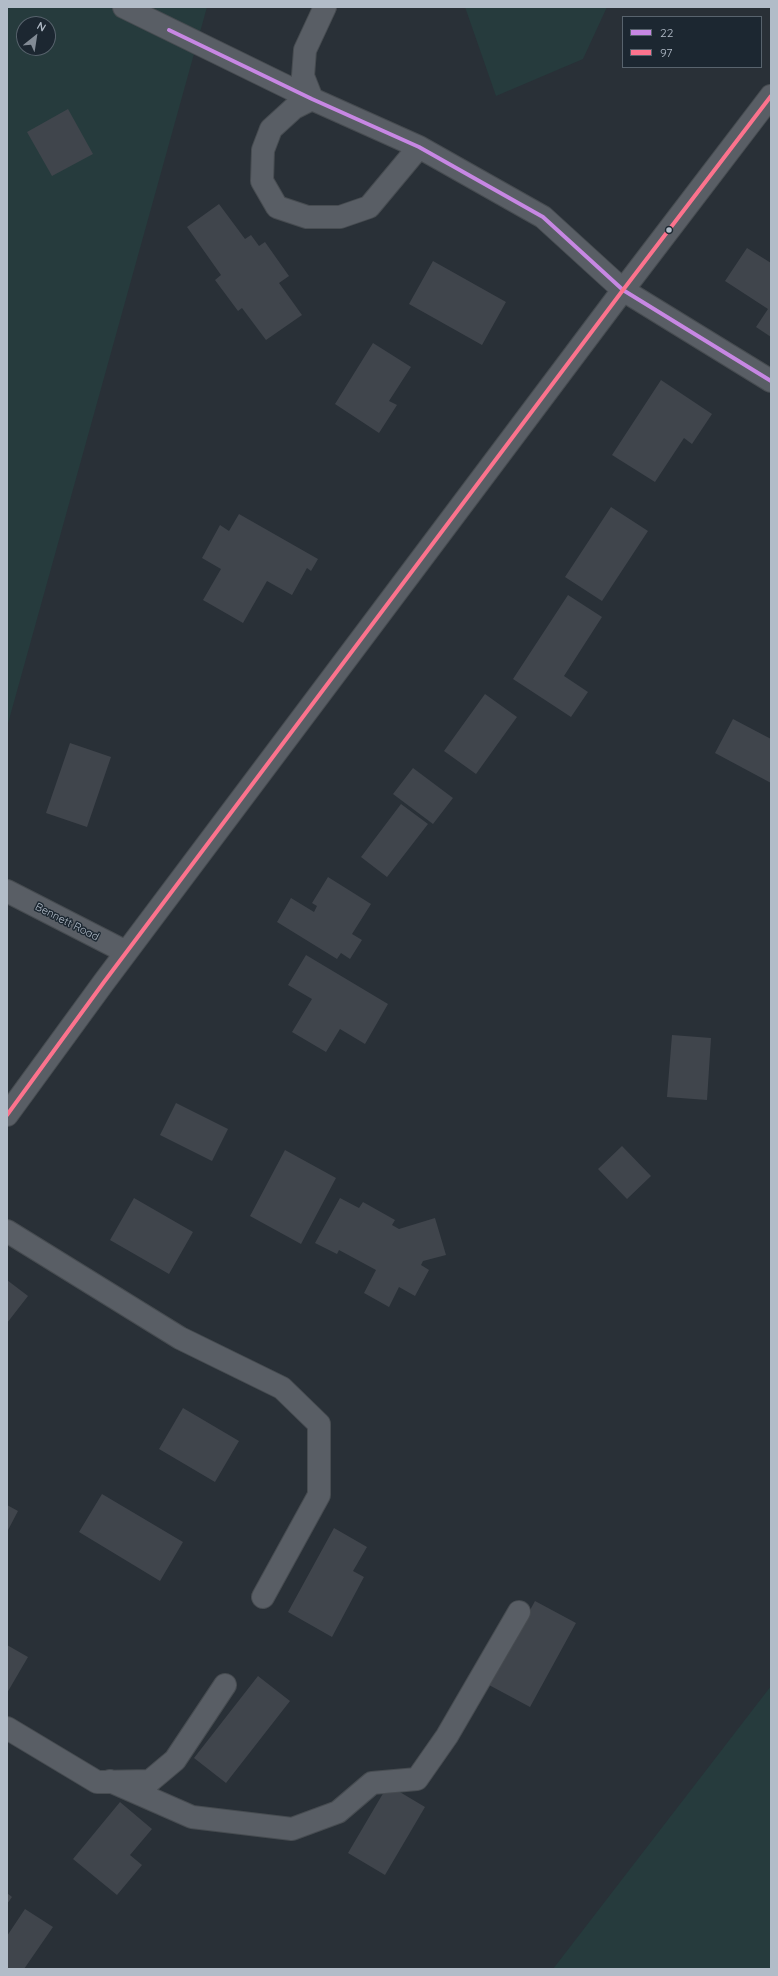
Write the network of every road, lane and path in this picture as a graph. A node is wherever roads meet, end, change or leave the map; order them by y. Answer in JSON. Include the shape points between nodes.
{"nodes":[{"id":1,"x":124,"y":7,"type":"edge"},
{"id":2,"x":325,"y":7,"type":"edge"},
{"id":3,"x":771,"y":96,"type":"edge"},
{"id":4,"x":312,"y":99,"type":"junction"},
{"id":5,"x":418,"y":147,"type":"junction"},
{"id":6,"x":623,"y":290,"type":"junction"},
{"id":7,"x":771,"y":381,"type":"edge"},
{"id":8,"x":7,"y":891,"type":"edge"},
{"id":9,"x":126,"y":952,"type":"junction"},
{"id":10,"x":7,"y":1115,"type":"edge"},
{"id":11,"x":7,"y":1231,"type":"edge"},
{"id":12,"x":263,"y":1597,"type":"dead end"},
{"id":13,"x":519,"y":1612,"type":"dead end"},
{"id":14,"x":225,"y":1685,"type":"dead end"},
{"id":15,"x":7,"y":1728,"type":"edge"},
{"id":16,"x":110,"y":1781,"type":"junction"}],
"edges":[{"from":1,"to":4,"type":"street"},
{"from":2,"to":4,"type":"street","via":[[305,50],[303,76]]},
{"from":3,"to":6,"type":"street"},
{"from":4,"to":5,"type":"street"},
{"from":4,"to":5,"type":"street","via":[[294,108],[271,128],[263,150],[262,181],[277,207],[307,217],[340,217],[369,207]]},
{"from":5,"to":6,"type":"street","via":[[543,217]]},
{"from":6,"to":7,"type":"street"},
{"from":6,"to":9,"type":"street"},
{"from":8,"to":9,"type":"street","name":"Bennett Road"},
{"from":9,"to":10,"type":"street"},
{"from":11,"to":12,"type":"street","via":[[180,1338],[282,1388],[319,1424],[319,1495]]},
{"from":13,"to":16,"type":"street","via":[[447,1736],[417,1779],[372,1783],[338,1812],[292,1829],[192,1817]]},
{"from":14,"to":16,"type":"street","via":[[175,1760],[150,1781]]},
{"from":15,"to":16,"type":"street","via":[[97,1782]]}]}
